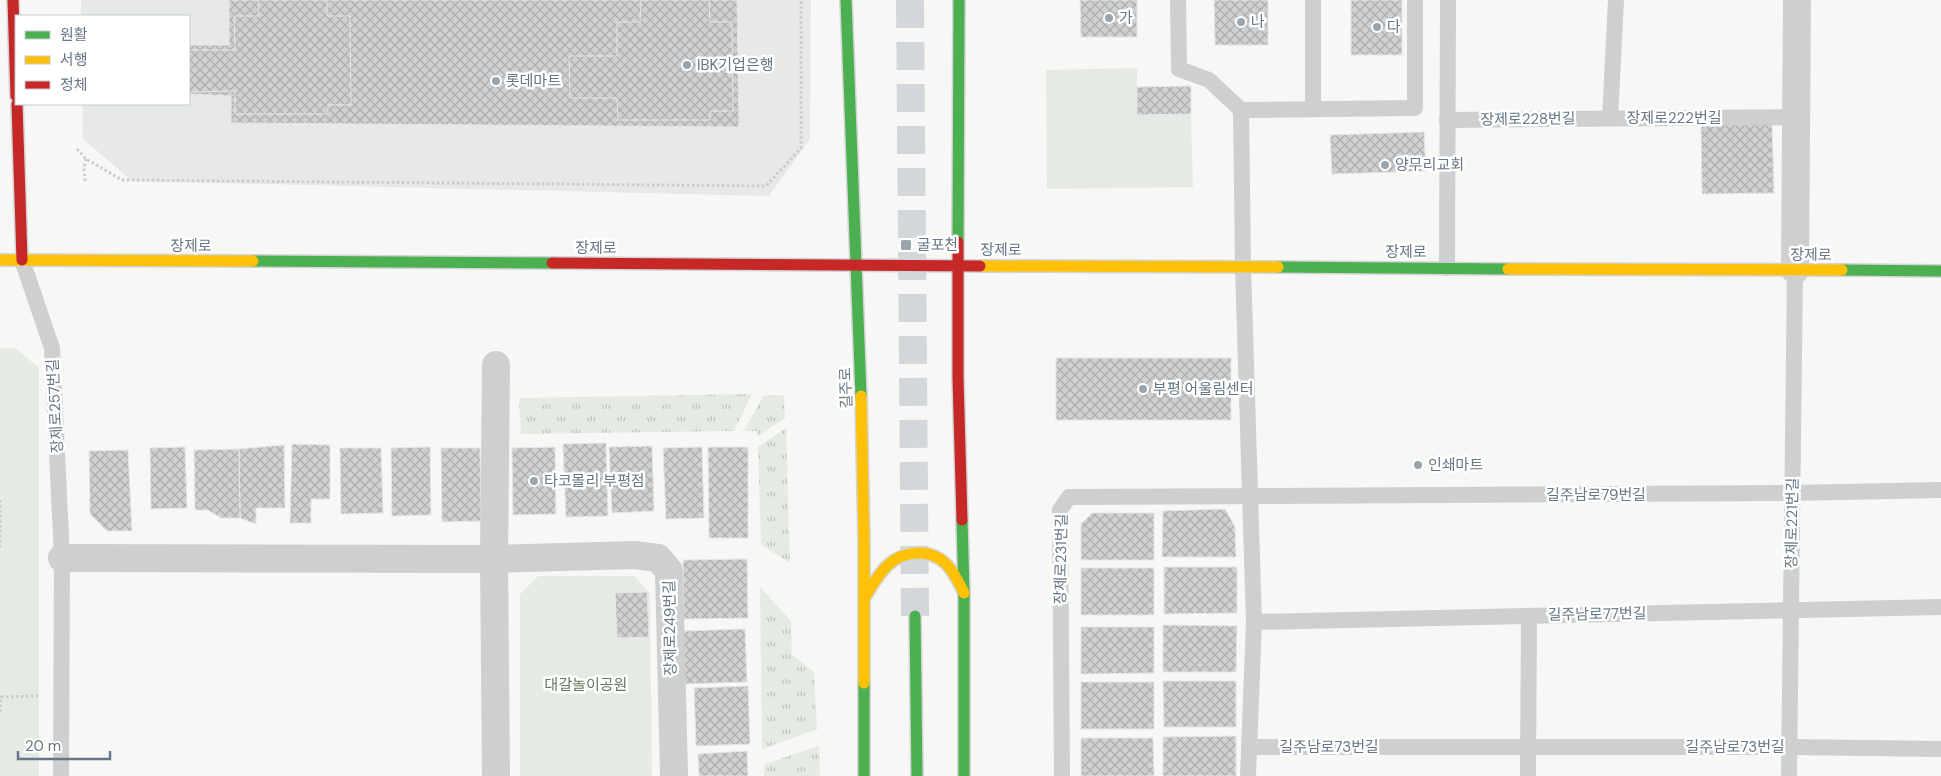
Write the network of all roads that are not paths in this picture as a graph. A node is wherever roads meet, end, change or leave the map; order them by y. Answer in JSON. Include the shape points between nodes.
{"nodes":[{"id":1,"x":13,"y":0,"type":"edge"},
{"id":2,"x":846,"y":0,"type":"edge"},
{"id":3,"x":958,"y":0,"type":"edge"},
{"id":4,"x":1178,"y":0,"type":"edge"},
{"id":5,"x":1313,"y":0,"type":"edge"},
{"id":6,"x":1414,"y":0,"type":"edge"},
{"id":7,"x":1448,"y":0,"type":"edge"},
{"id":8,"x":1616,"y":0,"type":"edge"},
{"id":9,"x":1797,"y":0,"type":"edge"},
{"id":10,"x":15,"y":64,"type":"edge"},
{"id":11,"x":16,"y":105,"type":"edge"},
{"id":12,"x":1313,"y":109,"type":"junction"},
{"id":13,"x":1241,"y":110,"type":"junction"},
{"id":14,"x":1796,"y":117,"type":"junction"},
{"id":15,"x":1610,"y":118,"type":"junction"},
{"id":16,"x":1447,"y":120,"type":"junction"},
{"id":17,"x":0,"y":260,"type":"edge"},
{"id":18,"x":22,"y":260,"type":"junction"},
{"id":19,"x":857,"y":263,"type":"junction"},
{"id":20,"x":958,"y":265,"type":"junction"},
{"id":21,"x":1244,"y":267,"type":"junction"},
{"id":22,"x":1447,"y":268,"type":"junction"},
{"id":23,"x":1794,"y":270,"type":"junction"},
{"id":24,"x":1941,"y":271,"type":"edge"},
{"id":25,"x":496,"y":365,"type":"dead end"},
{"id":26,"x":1941,"y":490,"type":"edge"},
{"id":27,"x":1792,"y":493,"type":"junction"},
{"id":28,"x":1251,"y":497,"type":"junction"},
{"id":29,"x":62,"y":558,"type":"junction"},
{"id":30,"x":494,"y":559,"type":"junction"},
{"id":31,"x":964,"y":593,"type":"junction"},
{"id":32,"x":864,"y":597,"type":"junction"},
{"id":33,"x":1941,"y":607,"type":"edge"},
{"id":34,"x":1791,"y":610,"type":"junction"},
{"id":35,"x":915,"y":616,"type":"tunnel mouth"},
{"id":36,"x":1529,"y":616,"type":"junction"},
{"id":37,"x":1254,"y":622,"type":"junction"},
{"id":38,"x":1528,"y":747,"type":"junction"},
{"id":39,"x":1790,"y":747,"type":"junction"},
{"id":40,"x":1249,"y":748,"type":"junction"},
{"id":41,"x":1941,"y":749,"type":"edge"},
{"id":42,"x":61,"y":776,"type":"edge"},
{"id":43,"x":496,"y":776,"type":"edge"},
{"id":44,"x":674,"y":776,"type":"edge"},
{"id":45,"x":864,"y":776,"type":"edge"},
{"id":46,"x":917,"y":776,"type":"edge"},
{"id":47,"x":964,"y":776,"type":"edge"},
{"id":48,"x":1062,"y":776,"type":"edge"},
{"id":49,"x":1248,"y":776,"type":"edge"},
{"id":50,"x":1528,"y":776,"type":"edge"},
{"id":51,"x":1789,"y":776,"type":"edge"}],
"edges":[{"from":1,"to":10,"type":"main road"},
{"from":2,"to":19,"type":"main road","name":"길주로"},
{"from":3,"to":20,"type":"main road"},
{"from":4,"to":13,"type":"lane","via":[[1178,70],[1209,80]]},
{"from":5,"to":12,"type":"lane"},
{"from":6,"to":12,"type":"lane","via":[[1415,108]]},
{"from":7,"to":16,"type":"lane"},
{"from":8,"to":15,"type":"lane","name":"장제로222번길"},
{"from":9,"to":14,"type":"street"},
{"from":11,"to":18,"type":"main road"},
{"from":12,"to":13,"type":"lane"},
{"from":13,"to":21,"type":"lane"},
{"from":14,"to":15,"type":"lane","name":"장제로222번길"},
{"from":14,"to":23,"type":"street"},
{"from":15,"to":16,"type":"lane","name":"장제로228번길"},
{"from":16,"to":22,"type":"lane"},
{"from":17,"to":18,"type":"main road","name":"장제로"},
{"from":18,"to":19,"type":"main road","name":"장제로"},
{"from":18,"to":29,"type":"lane","name":"장제로257번길","via":[[52,348]]},
{"from":19,"to":20,"type":"main road","name":"장제로"},
{"from":19,"to":32,"type":"main road","name":"길주로"},
{"from":20,"to":21,"type":"main road","name":"장제로"},
{"from":20,"to":31,"type":"main road"},
{"from":21,"to":22,"type":"main road","name":"장제로"},
{"from":21,"to":28,"type":"lane"},
{"from":22,"to":23,"type":"main road","name":"장제로"},
{"from":23,"to":24,"type":"main road","name":"장제로"},
{"from":23,"to":27,"type":"lane","name":"장제로221번길"},
{"from":25,"to":30,"type":"street"},
{"from":26,"to":27,"type":"lane","name":"길주남로79번길"},
{"from":27,"to":28,"type":"lane","name":"길주남로79번길"},
{"from":27,"to":34,"type":"lane","name":"장제로221번길"},
{"from":28,"to":37,"type":"lane"},
{"from":28,"to":48,"type":"lane","name":"장제로231번길","via":[[1069,497],[1064,503],[1060,510]]},
{"from":29,"to":30,"type":"street","name":"장제로249번길"},
{"from":29,"to":42,"type":"lane","name":"장제로257번길"},
{"from":30,"to":43,"type":"street"},
{"from":30,"to":44,"type":"street","name":"장제로249번길","via":[[634,555],[658,558],[669,571]]},
{"from":31,"to":32,"type":"main road","via":[[953,573],[940,559],[906,553],[884,568]]},
{"from":31,"to":47,"type":"main road"},
{"from":32,"to":45,"type":"main road","name":"길주로"},
{"from":33,"to":34,"type":"lane","name":"길주남로77번길"},
{"from":34,"to":36,"type":"lane","name":"길주남로77번길"},
{"from":34,"to":39,"type":"lane","name":"장제로221번길"},
{"from":35,"to":46,"type":"main road"},
{"from":36,"to":37,"type":"lane","name":"길주남로77번길"},
{"from":36,"to":38,"type":"lane"},
{"from":37,"to":40,"type":"lane"},
{"from":38,"to":39,"type":"lane","name":"길주남로73번길"},
{"from":38,"to":40,"type":"lane","name":"길주남로73번길"},
{"from":38,"to":50,"type":"lane"},
{"from":39,"to":41,"type":"lane","name":"길주남로73번길"},
{"from":39,"to":51,"type":"lane","name":"장제로221번길"},
{"from":40,"to":49,"type":"lane"}]}
